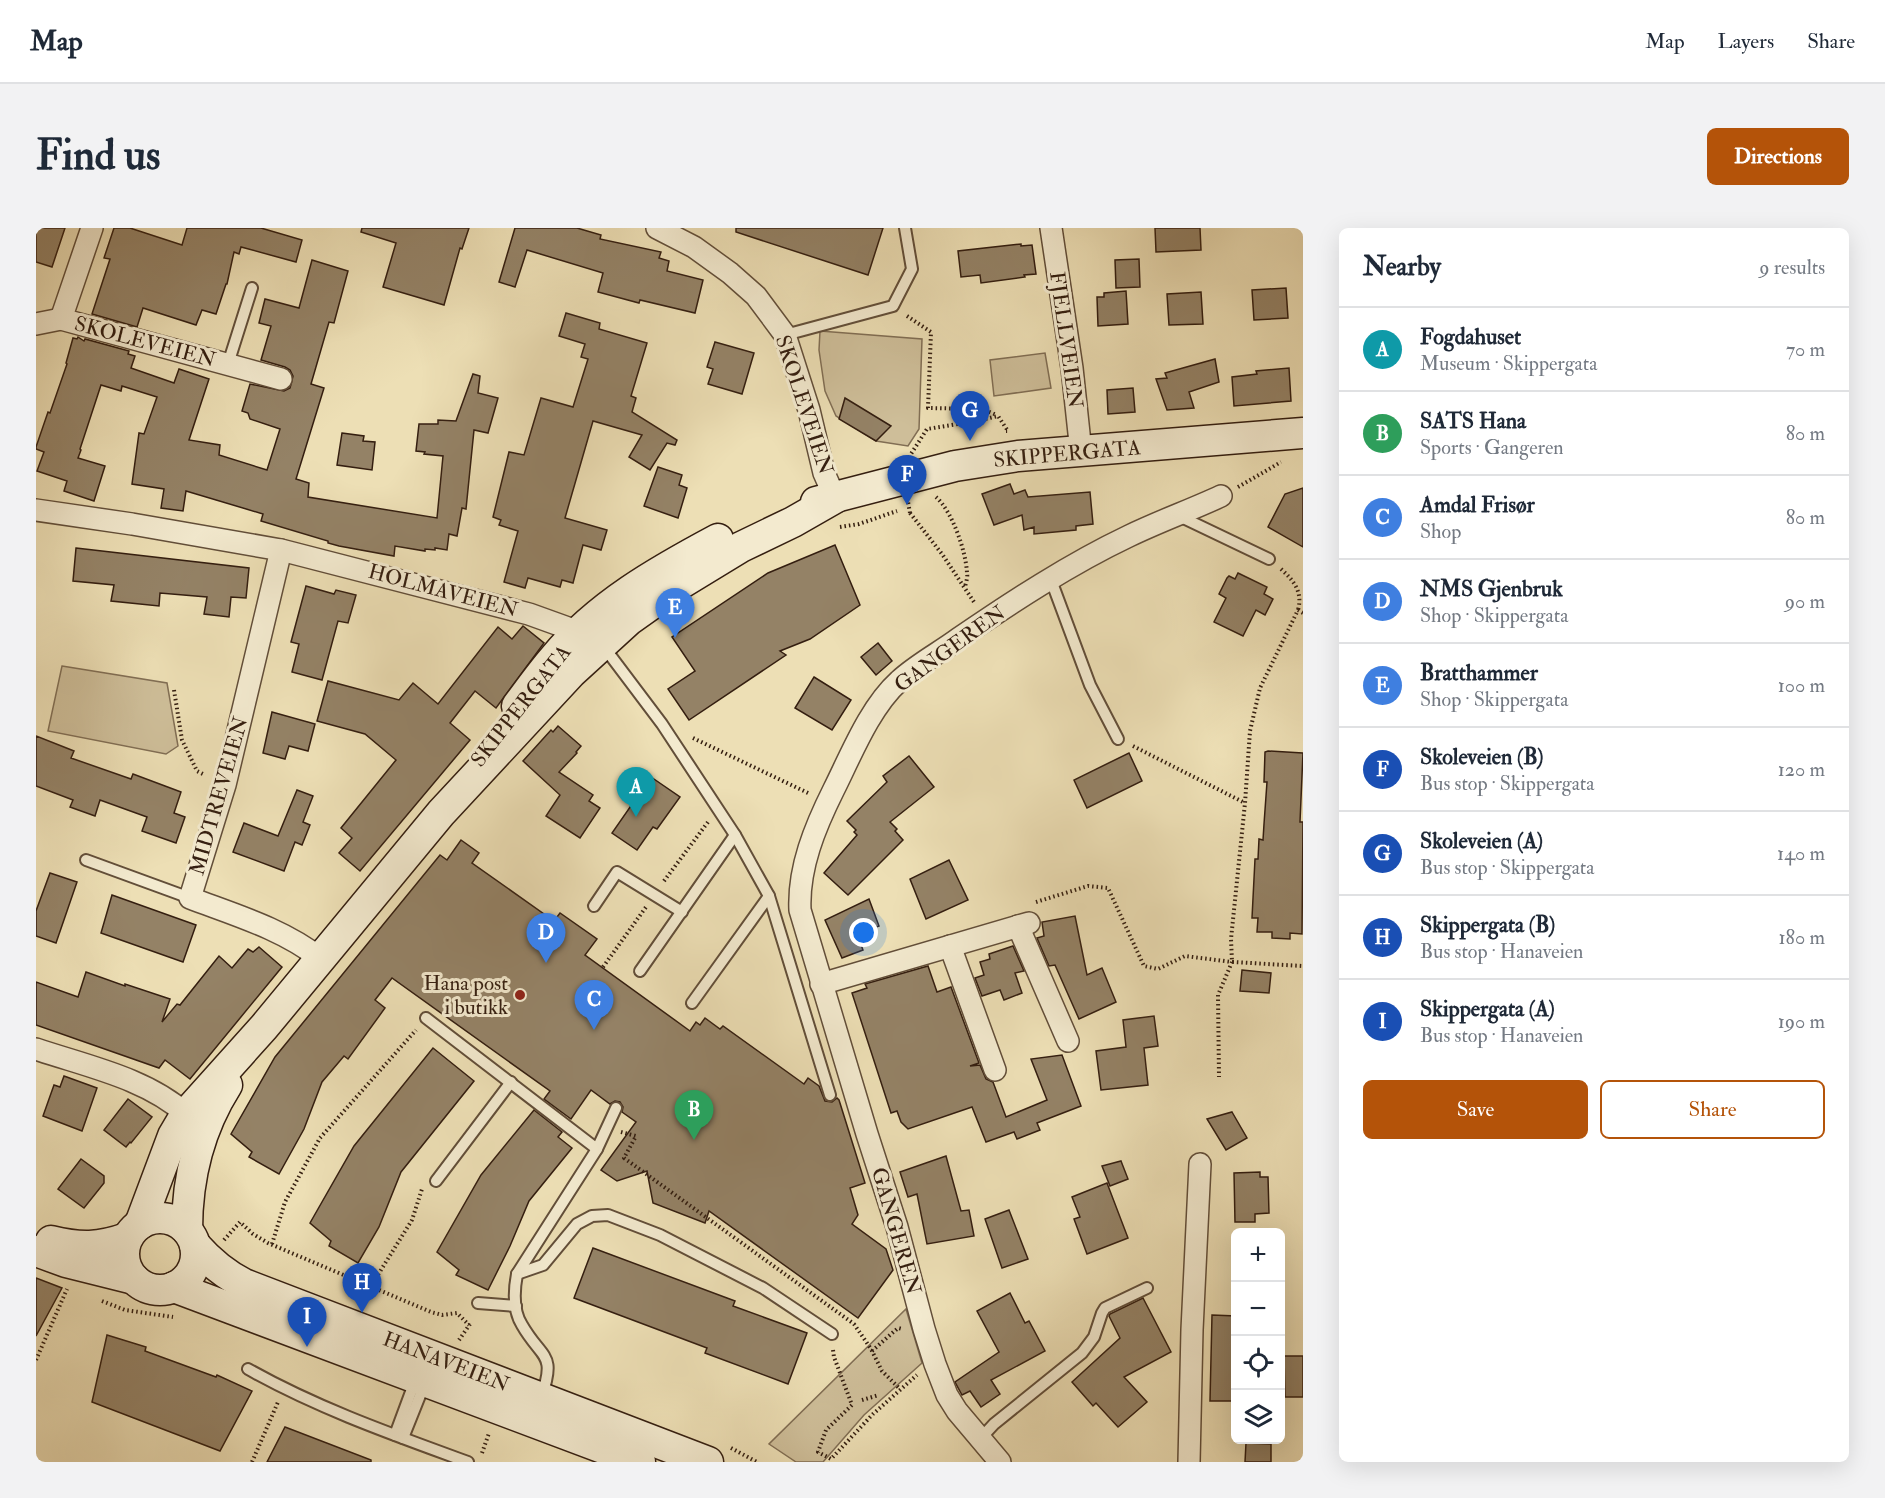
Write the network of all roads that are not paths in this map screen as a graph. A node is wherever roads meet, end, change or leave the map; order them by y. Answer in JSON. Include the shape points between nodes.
{"nodes":[{"id":1,"x":92,"y":228,"type":"edge"},
{"id":2,"x":657,"y":228,"type":"edge"},
{"id":3,"x":905,"y":228,"type":"edge"},
{"id":4,"x":1051,"y":228,"type":"edge"},
{"id":5,"x":252,"y":288,"type":"dead end"},
{"id":6,"x":61,"y":319,"type":"junction"},
{"id":7,"x":36,"y":324,"type":"edge"},
{"id":8,"x":785,"y":335,"type":"junction"},
{"id":9,"x":228,"y":364,"type":"junction"},
{"id":10,"x":281,"y":379,"type":"dead end"},
{"id":11,"x":1294,"y":443,"type":"edge"},
{"id":12,"x":1081,"y":452,"type":"junction"},
{"id":13,"x":1221,"y":496,"type":"road end"},
{"id":14,"x":835,"y":498,"type":"junction"},
{"id":15,"x":36,"y":510,"type":"edge"},
{"id":16,"x":1176,"y":514,"type":"junction"},
{"id":17,"x":281,"y":550,"type":"junction"},
{"id":18,"x":1269,"y":559,"type":"road end"},
{"id":19,"x":1051,"y":580,"type":"junction"},
{"id":20,"x":590,"y":638,"type":"junction"},
{"id":21,"x":1118,"y":739,"type":"road end"},
{"id":22,"x":735,"y":835,"type":"junction"},
{"id":23,"x":86,"y":861,"type":"dead end"},
{"id":24,"x":770,"y":896,"type":"junction"},
{"id":25,"x":190,"y":898,"type":"junction"},
{"id":26,"x":594,"y":906,"type":"dead end"},
{"id":27,"x":682,"y":912,"type":"junction"},
{"id":28,"x":950,"y":946,"type":"junction"},
{"id":29,"x":321,"y":959,"type":"junction"},
{"id":30,"x":640,"y":971,"type":"dead end"},
{"id":31,"x":821,"y":984,"type":"junction"},
{"id":32,"x":692,"y":1004,"type":"dead end"},
{"id":33,"x":426,"y":1018,"type":"road end"},
{"id":34,"x":264,"y":1027,"type":"junction"},
{"id":35,"x":1068,"y":1041,"type":"dead end"},
{"id":36,"x":36,"y":1049,"type":"edge"},
{"id":37,"x":995,"y":1070,"type":"dead end"},
{"id":38,"x":511,"y":1082,"type":"junction"},
{"id":39,"x":830,"y":1095,"type":"dead end"},
{"id":40,"x":616,"y":1108,"type":"dead end"},
{"id":41,"x":186,"y":1114,"type":"junction"},
{"id":42,"x":597,"y":1149,"type":"junction"},
{"id":43,"x":1200,"y":1164,"type":"dead end"},
{"id":44,"x":436,"y":1181,"type":"road end"},
{"id":45,"x":134,"y":1231,"type":"junction"},
{"id":46,"x":36,"y":1236,"type":"edge"},
{"id":47,"x":202,"y":1239,"type":"junction"},
{"id":48,"x":36,"y":1251,"type":"edge"},
{"id":49,"x":517,"y":1274,"type":"junction"},
{"id":50,"x":134,"y":1279,"type":"junction"},
{"id":51,"x":174,"y":1287,"type":"junction"},
{"id":52,"x":1147,"y":1288,"type":"dead end"},
{"id":53,"x":481,"y":1304,"type":"road end"},
{"id":54,"x":516,"y":1306,"type":"junction"},
{"id":55,"x":832,"y":1334,"type":"road end"},
{"id":56,"x":248,"y":1369,"type":"dead end"},
{"id":57,"x":421,"y":1379,"type":"junction"},
{"id":58,"x":541,"y":1398,"type":"junction"},
{"id":59,"x":399,"y":1437,"type":"junction"},
{"id":60,"x":981,"y":1438,"type":"junction"},
{"id":61,"x":468,"y":1462,"type":"edge"},
{"id":62,"x":640,"y":1462,"type":"edge"},
{"id":63,"x":708,"y":1462,"type":"edge"},
{"id":64,"x":1000,"y":1462,"type":"edge"},
{"id":65,"x":1189,"y":1462,"type":"edge"}],
"edges":[{"from":1,"to":6,"type":"street","name":"SKOLEVEIEN"},
{"from":2,"to":8,"type":"street","name":"SKOLEVEIEN","via":[[694,247],[730,273],[756,296]]},
{"from":3,"to":8,"type":"lane","via":[[912,269],[893,306]]},
{"from":4,"to":12,"type":"street","name":"FJELLVEIEN"},
{"from":5,"to":9,"type":"lane","name":"SKOLEVEIEN"},
{"from":6,"to":7,"type":"street","name":"SKOLEVEIEN"},
{"from":6,"to":9,"type":"street","name":"SKOLEVEIEN"},
{"from":8,"to":14,"type":"street","name":"SKOLEVEIEN","via":[[824,473]]},
{"from":9,"to":10,"type":"street","name":"SKOLEVEIEN"},
{"from":11,"to":12,"type":"main road","name":"SKIPPERGATA"},
{"from":12,"to":14,"type":"main road","name":"SKIPPERGATA","via":[[955,466]]},
{"from":13,"to":16,"type":"street","name":"GANGEREN"},
{"from":14,"to":20,"type":"main road","name":"SKIPPERGATA","via":[[783,511],[661,569],[612,603]]},
{"from":15,"to":17,"type":"street","name":"HOLMAVEIEN"},
{"from":16,"to":18,"type":"lane"},
{"from":16,"to":19,"type":"street","name":"GANGEREN","via":[[1116,542]]},
{"from":17,"to":20,"type":"street","name":"HOLMAVEIEN","via":[[518,611]]},
{"from":17,"to":25,"type":"street","name":"MIDTREVEIEN","via":[[225,785]]},
{"from":19,"to":21,"type":"lane","via":[[1090,685]]},
{"from":19,"to":31,"type":"street","name":"GANGEREN","via":[[898,681],[857,741],[812,838],[801,876],[800,910]]},
{"from":20,"to":22,"type":"lane","via":[[610,655],[662,724]]},
{"from":20,"to":29,"type":"main road","name":"SKIPPERGATA","via":[[571,673],[441,813]]},
{"from":22,"to":24,"type":"lane"},
{"from":22,"to":27,"type":"lane"},
{"from":23,"to":25,"type":"lane","name":"MIDTREVEIEN"},
{"from":24,"to":32,"type":"lane"},
{"from":24,"to":39,"type":"lane"},
{"from":25,"to":29,"type":"street","name":"MIDTREVEIEN","via":[[264,926],[305,946]]},
{"from":26,"to":27,"type":"lane","via":[[617,872]]},
{"from":27,"to":30,"type":"lane"},
{"from":28,"to":31,"type":"street"},
{"from":28,"to":35,"type":"street","via":[[1025,918]]},
{"from":28,"to":37,"type":"street"},
{"from":29,"to":34,"type":"main road","name":"SKIPPERGATA"},
{"from":31,"to":60,"type":"street","name":"GANGEREN","via":[[935,1364],[957,1412]]},
{"from":33,"to":38,"type":"lane"},
{"from":34,"to":41,"type":"main road","name":"SKIPPERGATA"},
{"from":34,"to":47,"type":"main road","name":"SKIPPERGATA","via":[[209,1118],[198,1148],[187,1199]]},
{"from":36,"to":41,"type":"street","via":[[133,1083],[175,1104]]},
{"from":38,"to":42,"type":"lane"},
{"from":38,"to":44,"type":"lane"},
{"from":40,"to":42,"type":"lane"},
{"from":41,"to":45,"type":"main road","name":"SKIPPERGATA"},
{"from":42,"to":49,"type":"lane"},
{"from":43,"to":65,"type":"street"},
{"from":45,"to":46,"type":"main road","via":[[106,1245],[87,1247]]},
{"from":45,"to":47,"type":"main road","via":[[159,1217],[170,1219]]},
{"from":45,"to":50,"type":"main road","via":[[124,1249],[124,1260]]},
{"from":47,"to":51,"type":"main road","via":[[192,1270]]},
{"from":47,"to":58,"type":"main road","name":"HANAVEIEN","via":[[213,1265],[244,1284]]},
{"from":48,"to":50,"type":"main road"},
{"from":49,"to":54,"type":"lane"},
{"from":49,"to":55,"type":"lane","via":[[543,1265],[577,1224],[592,1216],[608,1215],[660,1235],[764,1288]]},
{"from":50,"to":51,"type":"main road","via":[[157,1290]]},
{"from":51,"to":57,"type":"main road","name":"HANAVEIEN"},
{"from":52,"to":60,"type":"lane","via":[[1106,1308],[1094,1337],[1082,1353]]},
{"from":53,"to":54,"type":"lane"},
{"from":54,"to":58,"type":"lane","via":[[521,1324],[546,1356],[548,1378]]},
{"from":56,"to":59,"type":"lane","via":[[284,1389]]},
{"from":57,"to":59,"type":"lane"},
{"from":57,"to":62,"type":"main road","name":"HANAVEIEN"},
{"from":58,"to":63,"type":"main road","name":"HANAVEIEN"},
{"from":59,"to":61,"type":"lane"},
{"from":60,"to":64,"type":"street","name":"GANGEREN"}]}
